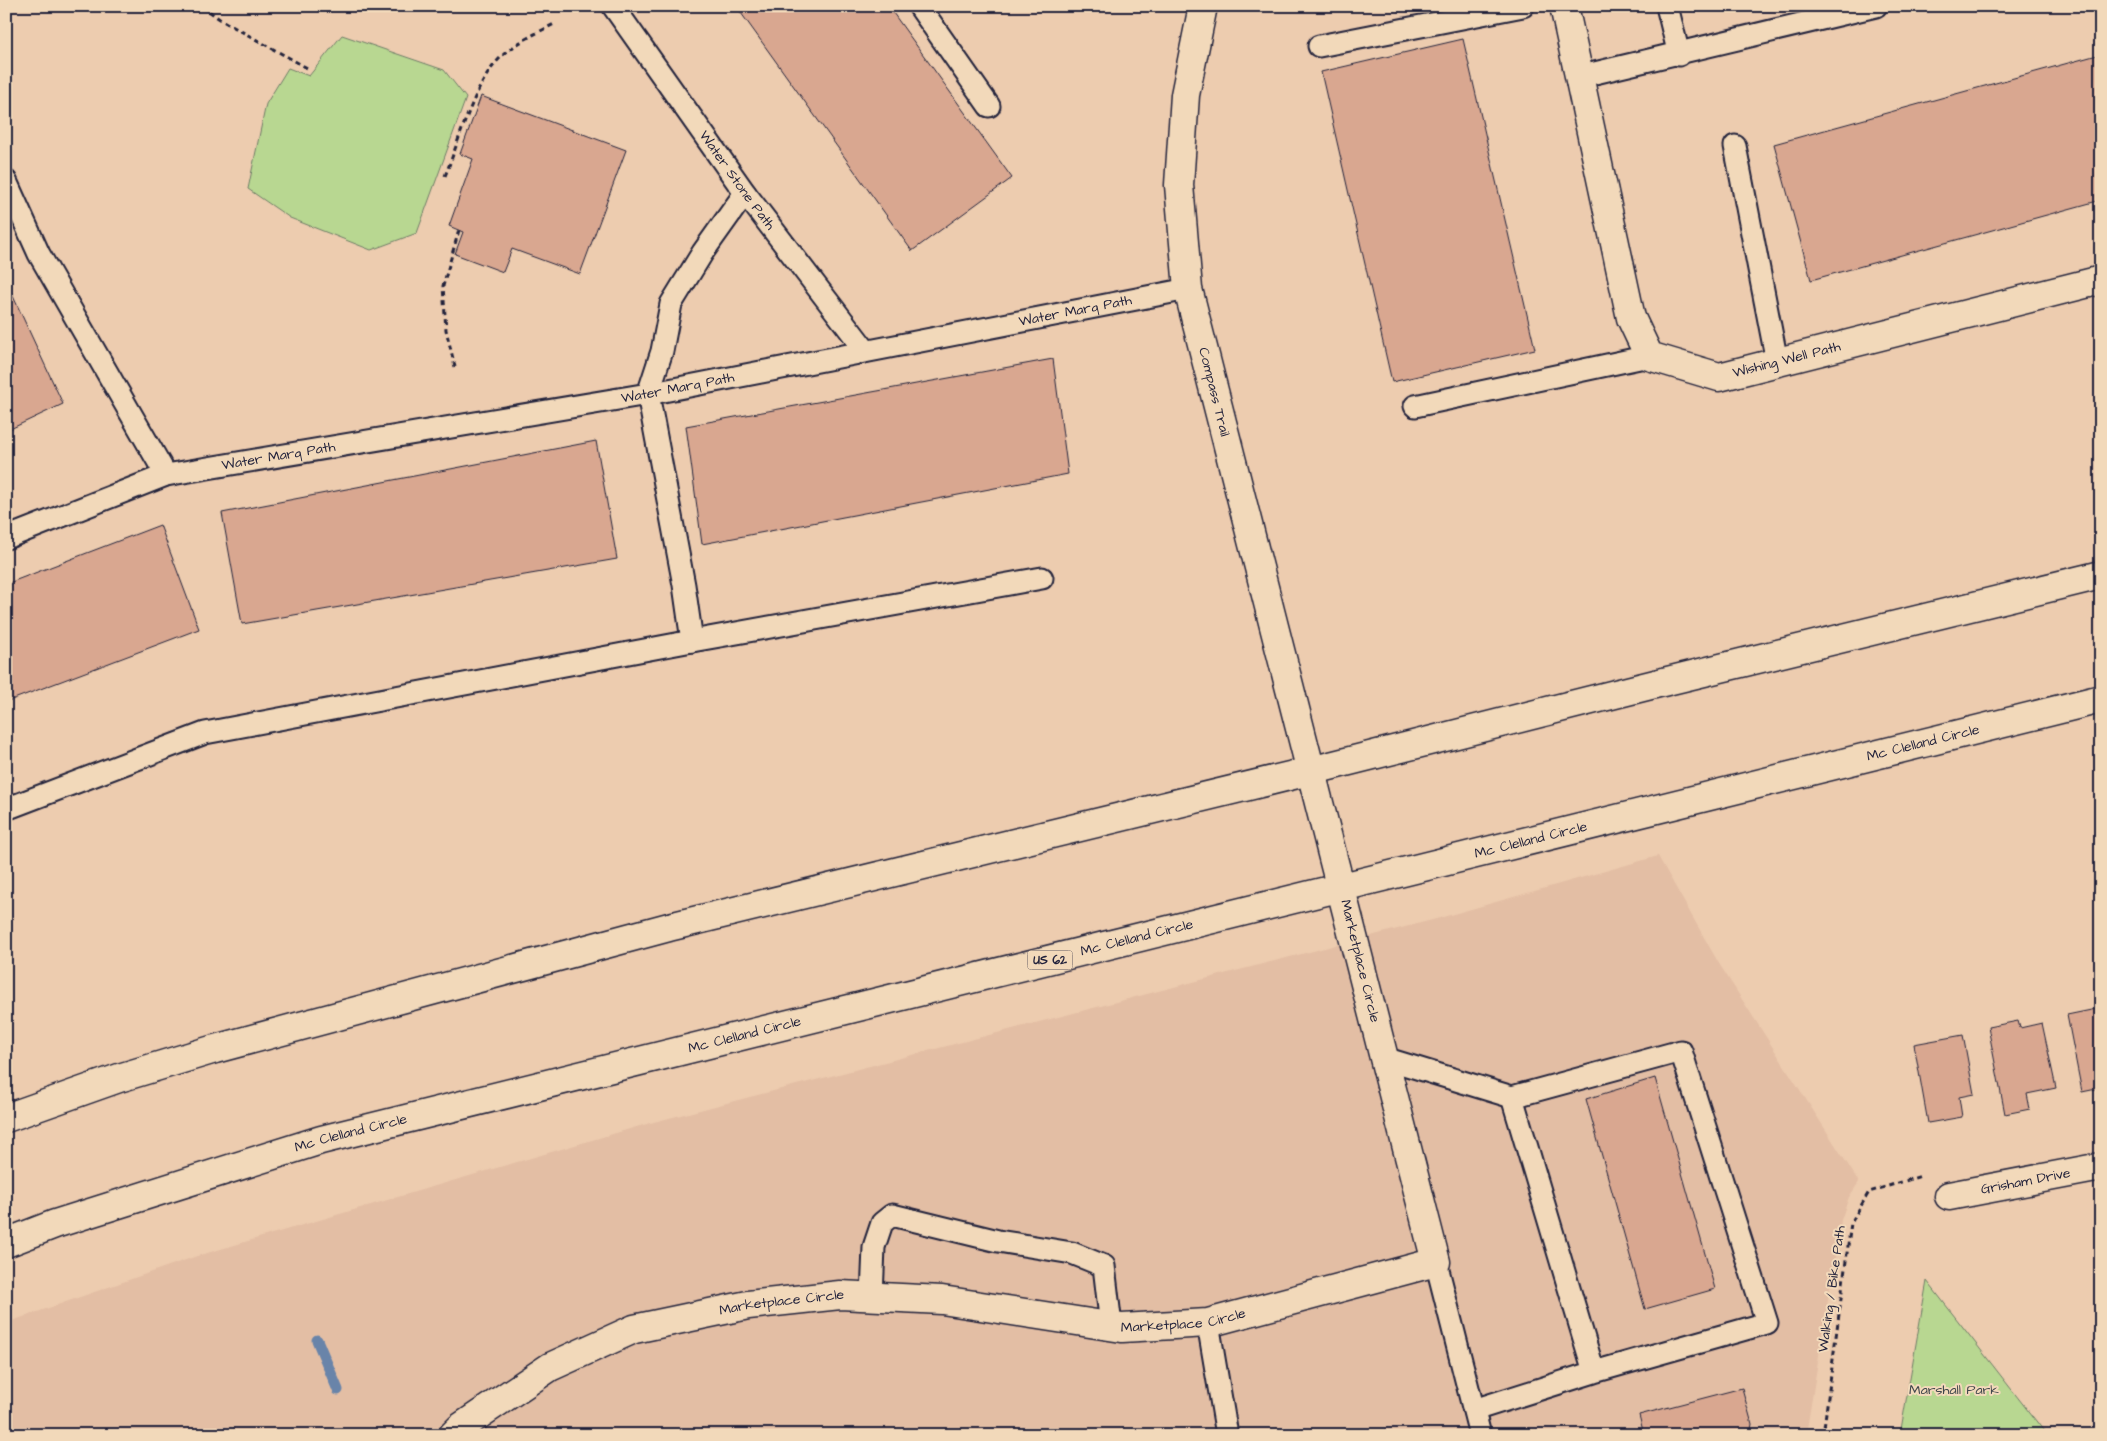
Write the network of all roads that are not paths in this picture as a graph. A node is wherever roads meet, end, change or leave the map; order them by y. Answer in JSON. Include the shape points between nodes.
{"nodes":[{"id":1,"x":613,"y":6,"type":"edge"},
{"id":2,"x":919,"y":6,"type":"edge"},
{"id":3,"x":1203,"y":6,"type":"edge"},
{"id":4,"x":1523,"y":6,"type":"edge"},
{"id":5,"x":1564,"y":6,"type":"edge"},
{"id":6,"x":1667,"y":6,"type":"edge"},
{"id":7,"x":1876,"y":6,"type":"edge"},
{"id":8,"x":1319,"y":46,"type":"dead end"},
{"id":9,"x":1679,"y":55,"type":"junction"},
{"id":10,"x":1578,"y":77,"type":"junction"},
{"id":11,"x":989,"y":106,"type":"dead end"},
{"id":12,"x":1735,"y":146,"type":"dead end"},
{"id":13,"x":6,"y":181,"type":"edge"},
{"id":14,"x":745,"y":193,"type":"junction"},
{"id":15,"x":2101,"y":280,"type":"edge"},
{"id":16,"x":1188,"y":288,"type":"junction"},
{"id":17,"x":866,"y":350,"type":"junction"},
{"id":18,"x":1649,"y":356,"type":"junction"},
{"id":19,"x":1777,"y":362,"type":"junction"},
{"id":20,"x":648,"y":394,"type":"junction"},
{"id":21,"x":1415,"y":406,"type":"dead end"},
{"id":22,"x":166,"y":475,"type":"junction"},
{"id":23,"x":6,"y":538,"type":"edge"},
{"id":24,"x":2101,"y":575,"type":"edge"},
{"id":25,"x":1042,"y":578,"type":"dead end"},
{"id":26,"x":692,"y":641,"type":"junction"},
{"id":27,"x":2101,"y":699,"type":"edge"},
{"id":28,"x":1310,"y":771,"type":"junction"},
{"id":29,"x":6,"y":809,"type":"edge"},
{"id":30,"x":1341,"y":887,"type":"junction"},
{"id":31,"x":1384,"y":1058,"type":"junction"},
{"id":32,"x":1512,"y":1097,"type":"junction"},
{"id":33,"x":6,"y":1118,"type":"edge"},
{"id":34,"x":2101,"y":1167,"type":"edge"},
{"id":35,"x":1949,"y":1196,"type":"dead end"},
{"id":36,"x":6,"y":1243,"type":"edge"},
{"id":37,"x":1436,"y":1262,"type":"junction"},
{"id":38,"x":872,"y":1297,"type":"junction"},
{"id":39,"x":1208,"y":1324,"type":"junction"},
{"id":40,"x":1111,"y":1326,"type":"junction"},
{"id":41,"x":1594,"y":1372,"type":"junction"},
{"id":42,"x":1474,"y":1410,"type":"junction"},
{"id":43,"x":453,"y":1435,"type":"edge"},
{"id":44,"x":1227,"y":1435,"type":"edge"},
{"id":45,"x":1480,"y":1435,"type":"edge"}],
"edges":[{"from":1,"to":14,"type":"lane","name":"Water Stone Path"},
{"from":2,"to":11,"type":"lane"},
{"from":3,"to":16,"type":"main road","name":"Compass Trail","via":[[1185,96],[1179,185]]},
{"from":4,"to":8,"type":"lane"},
{"from":5,"to":10,"type":"main road"},
{"from":6,"to":9,"type":"lane"},
{"from":7,"to":9,"type":"lane"},
{"from":9,"to":10,"type":"lane"},
{"from":10,"to":18,"type":"main road","via":[[1631,318]]},
{"from":12,"to":19,"type":"lane"},
{"from":13,"to":22,"type":"lane","via":[[38,254]]},
{"from":14,"to":17,"type":"lane","name":"Water Stone Path"},
{"from":14,"to":20,"type":"lane","via":[[671,304],[662,352]]},
{"from":15,"to":19,"type":"main road","name":"Wishing Well Path"},
{"from":16,"to":17,"type":"lane","name":"Water Marq Path"},
{"from":16,"to":28,"type":"main road","name":"Compass Trail"},
{"from":17,"to":20,"type":"lane","name":"Water Marq Path"},
{"from":18,"to":19,"type":"main road","name":"Wishing Well Path","via":[[1718,378]]},
{"from":18,"to":21,"type":"lane"},
{"from":20,"to":22,"type":"lane","name":"Water Marq Path"},
{"from":20,"to":26,"type":"lane"},
{"from":22,"to":23,"type":"lane","name":"Water Marq Path"},
{"from":24,"to":28,"type":"main road"},
{"from":25,"to":26,"type":"lane"},
{"from":26,"to":29,"type":"lane","via":[[205,732]]},
{"from":27,"to":30,"type":"main road","name":"Mc Clelland Circle","number":"US 62"},
{"from":28,"to":30,"type":"main road","name":"Marketplace Circle"},
{"from":28,"to":33,"type":"main road","via":[[678,924],[455,983],[119,1078]]},
{"from":30,"to":31,"type":"main road","name":"Marketplace Circle"},
{"from":30,"to":36,"type":"main road","name":"Mc Clelland Circle","number":"US 62","via":[[321,1140],[64,1221]]},
{"from":31,"to":32,"type":"lane"},
{"from":31,"to":37,"type":"main road","name":"Marketplace Circle"},
{"from":32,"to":41,"type":"lane"},
{"from":32,"to":41,"type":"lane","via":[[1681,1051],[1767,1323]]},
{"from":34,"to":35,"type":"main road","name":"Grisham Drive"},
{"from":37,"to":39,"type":"main road","name":"Marketplace Circle"},
{"from":37,"to":42,"type":"lane"},
{"from":38,"to":40,"type":"main road","name":"Marketplace Circle","via":[[942,1300]]},
{"from":38,"to":40,"type":"lane","via":[[874,1248],[882,1223],[892,1215],[998,1241],[1072,1253],[1104,1266]]},
{"from":38,"to":43,"type":"main road","name":"Marketplace Circle","via":[[840,1295],[748,1305],[634,1329],[550,1367]]},
{"from":39,"to":40,"type":"main road","name":"Marketplace Circle"},
{"from":39,"to":44,"type":"lane"},
{"from":41,"to":42,"type":"lane"},
{"from":42,"to":45,"type":"lane"}]}
